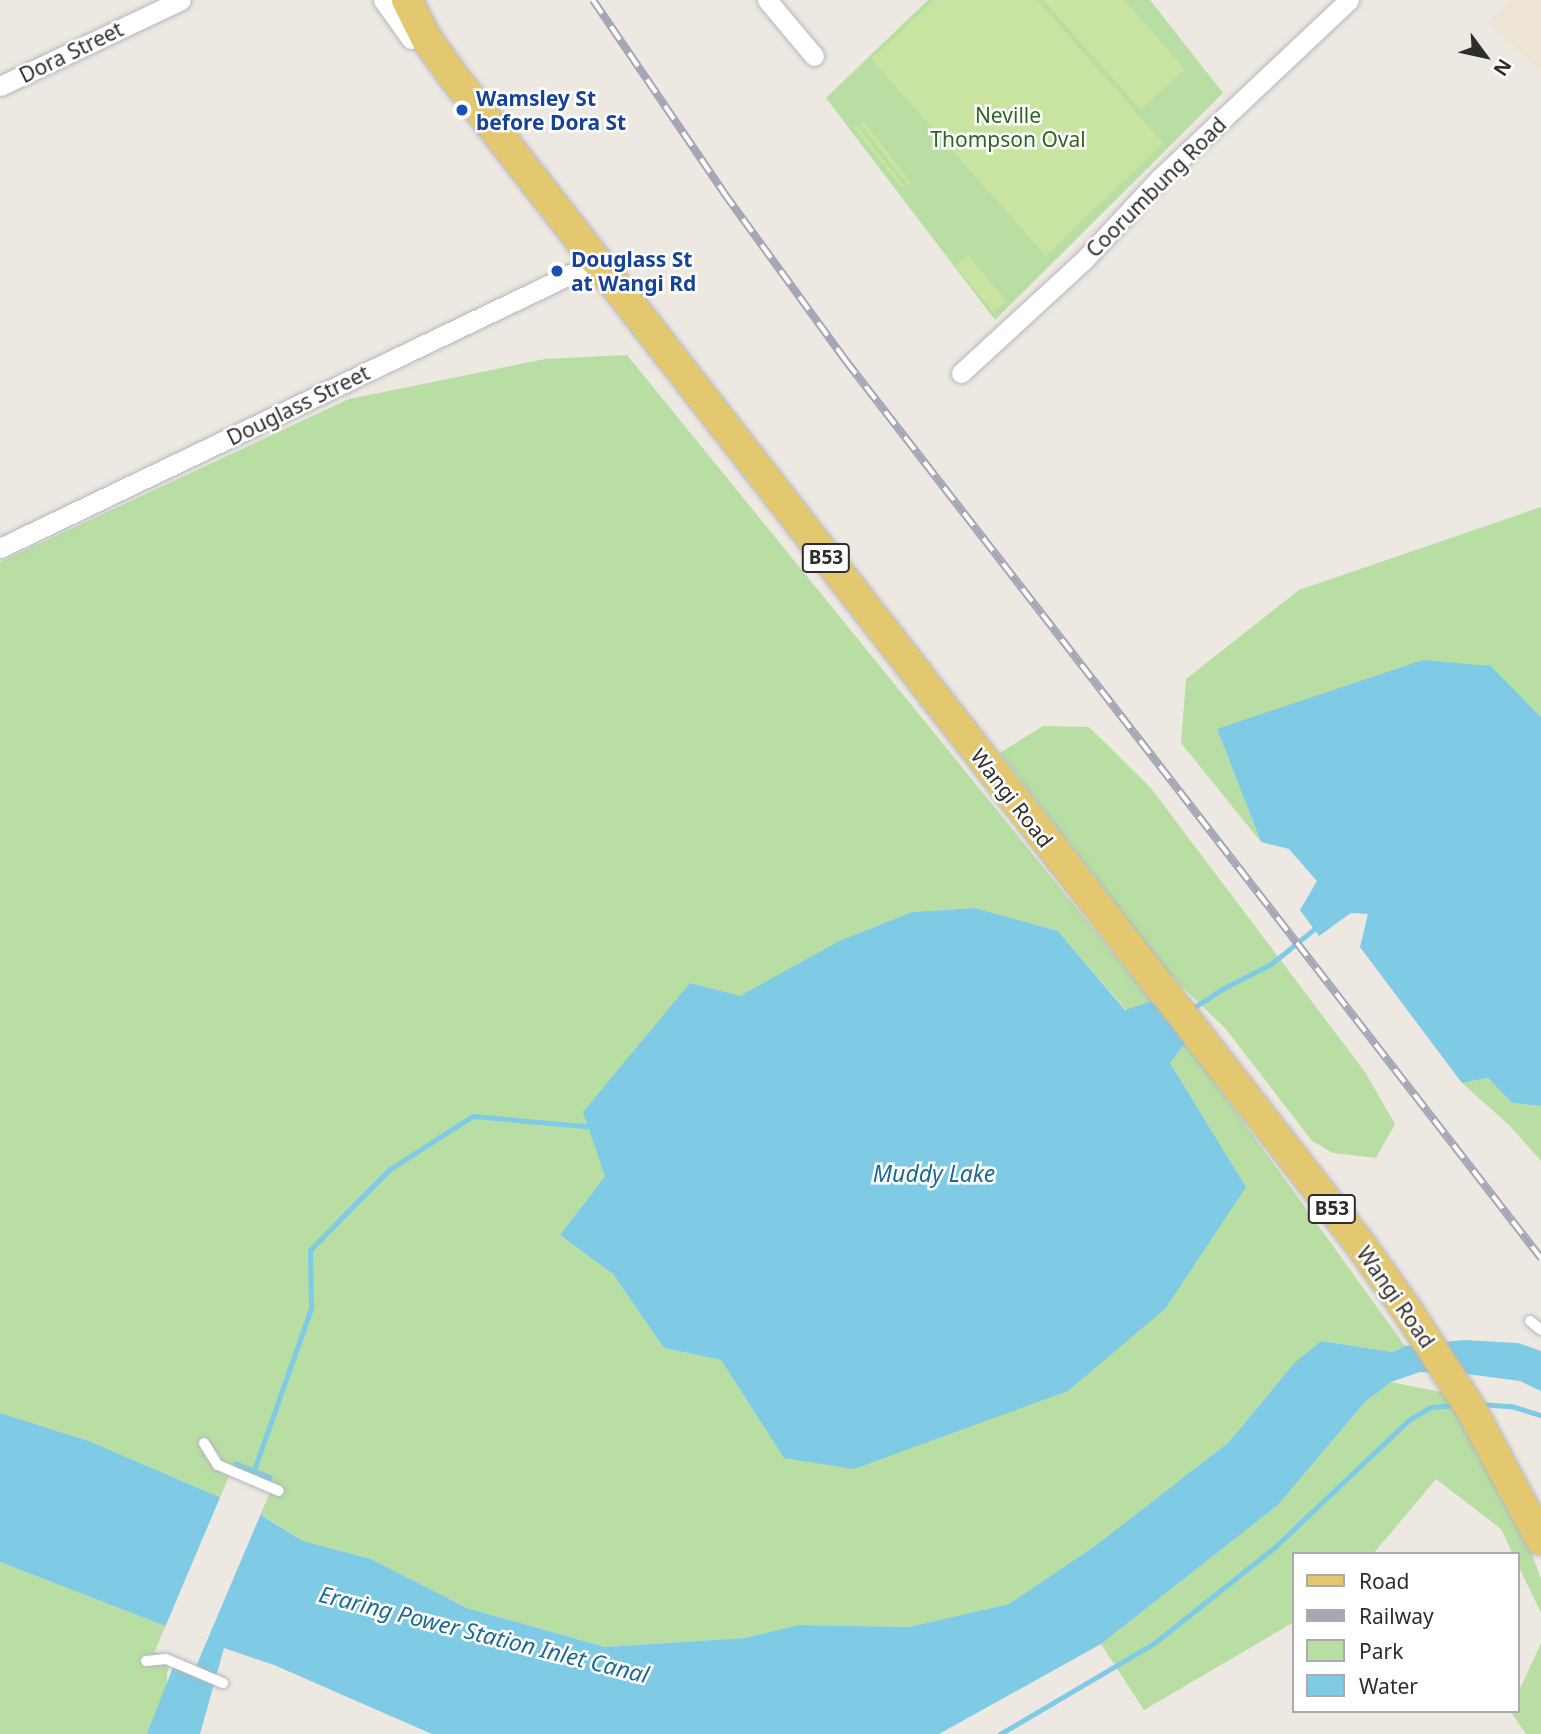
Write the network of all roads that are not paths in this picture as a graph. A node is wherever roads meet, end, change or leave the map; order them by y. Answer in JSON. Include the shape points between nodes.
{"nodes":[{"id":1,"x":181,"y":0,"type":"edge"},
{"id":2,"x":383,"y":0,"type":"edge"},
{"id":3,"x":407,"y":0,"type":"edge"},
{"id":4,"x":420,"y":0,"type":"edge"},
{"id":5,"x":767,"y":0,"type":"edge"},
{"id":6,"x":1349,"y":0,"type":"edge"},
{"id":7,"x":411,"y":39,"type":"dead end"},
{"id":8,"x":814,"y":55,"type":"dead end"},
{"id":9,"x":453,"y":76,"type":"junction"},
{"id":10,"x":0,"y":86,"type":"edge"},
{"id":11,"x":596,"y":262,"type":"junction"},
{"id":12,"x":961,"y":373,"type":"dead end"},
{"id":13,"x":0,"y":548,"type":"edge"},
{"id":14,"x":1530,"y":1321,"type":"dead end"},
{"id":15,"x":1541,"y":1330,"type":"edge"},
{"id":16,"x":204,"y":1443,"type":"dead end"},
{"id":17,"x":279,"y":1491,"type":"dead end"},
{"id":18,"x":1541,"y":1540,"type":"edge"},
{"id":19,"x":146,"y":1661,"type":"dead end"},
{"id":20,"x":223,"y":1683,"type":"dead end"}],
"edges":[{"from":1,"to":10,"type":"street","name":"Dora Street"},
{"from":2,"to":7,"type":"street"},
{"from":3,"to":9,"type":"main road","number":"B53"},
{"from":4,"to":9,"type":"main road","number":"B53"},
{"from":5,"to":8,"type":"street"},
{"from":6,"to":12,"type":"street","name":"Coorumbung Road"},
{"from":9,"to":11,"type":"main road","name":"Wangi Road","number":"B53"},
{"from":11,"to":13,"type":"street","name":"Douglass Street"},
{"from":11,"to":18,"type":"main road","name":"Wangi Road","number":"B53","via":[[1409,1312],[1472,1410]]},
{"from":14,"to":15,"type":"lane"},
{"from":16,"to":17,"type":"lane","via":[[218,1465]]},
{"from":19,"to":20,"type":"lane","via":[[166,1659]]}]}
